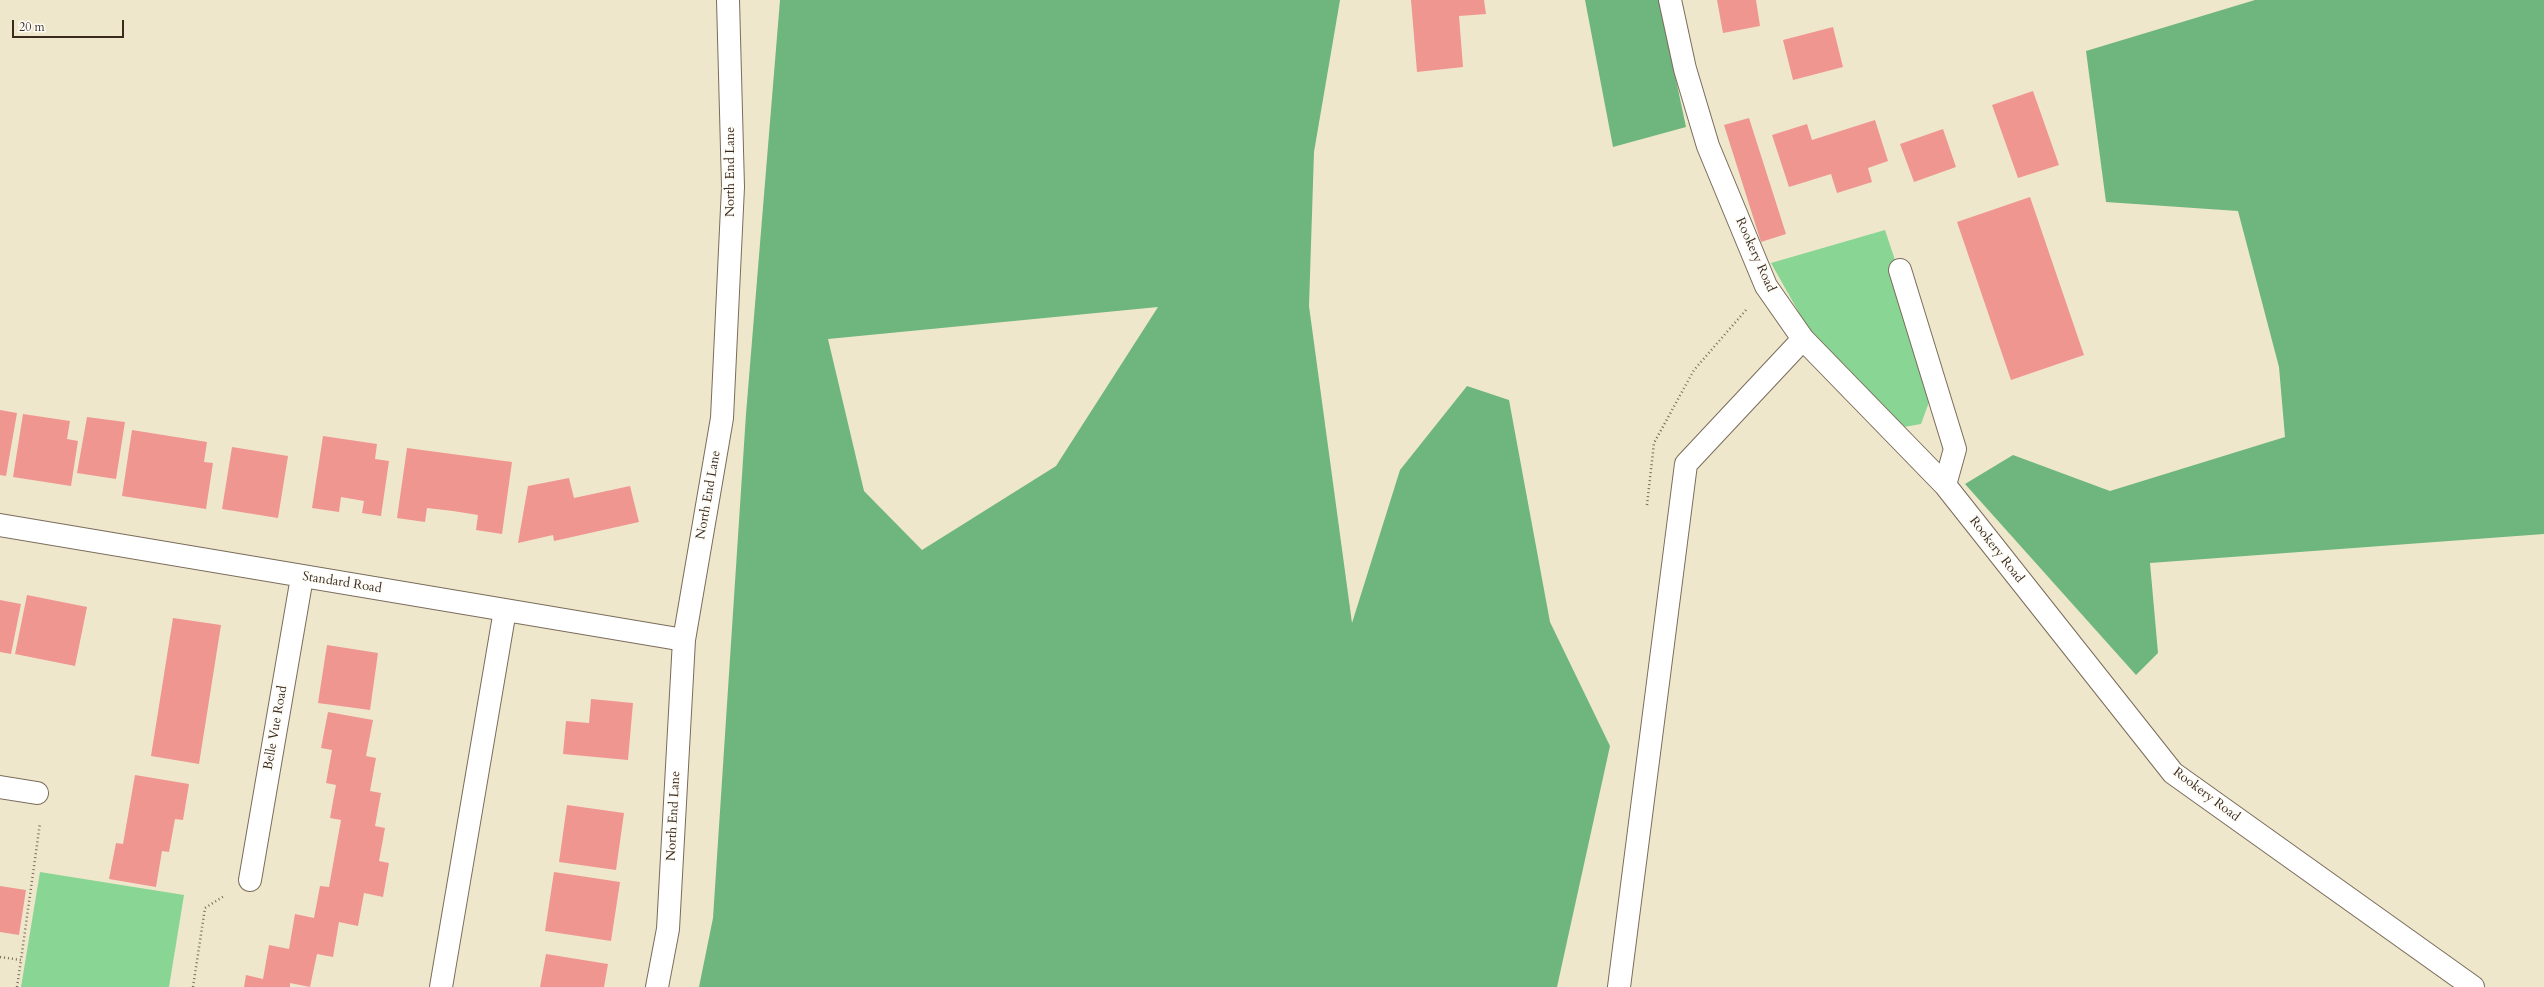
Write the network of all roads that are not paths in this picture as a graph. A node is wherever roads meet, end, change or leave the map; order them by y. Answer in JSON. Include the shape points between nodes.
{"nodes":[{"id":1,"x":728,"y":0,"type":"edge"},
{"id":2,"x":1670,"y":0,"type":"edge"},
{"id":3,"x":1900,"y":270,"type":"dead end"},
{"id":4,"x":1803,"y":339,"type":"junction"},
{"id":5,"x":1945,"y":485,"type":"junction"},
{"id":6,"x":0,"y":525,"type":"edge"},
{"id":7,"x":302,"y":576,"type":"junction"},
{"id":8,"x":505,"y":610,"type":"junction"},
{"id":9,"x":684,"y":640,"type":"junction"},
{"id":10,"x":0,"y":787,"type":"edge"},
{"id":11,"x":37,"y":793,"type":"road end"},
{"id":12,"x":250,"y":880,"type":"road end"},
{"id":13,"x":441,"y":987,"type":"edge"},
{"id":14,"x":657,"y":987,"type":"edge"},
{"id":15,"x":1619,"y":987,"type":"edge"},
{"id":16,"x":2473,"y":987,"type":"edge"}],
"edges":[{"from":1,"to":9,"type":"street","name":"North End Lane","via":[[733,187],[722,418]]},
{"from":2,"to":4,"type":"street","name":"Rookery Road","via":[[1708,146],[1766,286]]},
{"from":3,"to":5,"type":"street","via":[[1955,449]]},
{"from":4,"to":5,"type":"street","name":"Rookery Road"},
{"from":4,"to":15,"type":"street","via":[[1686,464]]},
{"from":5,"to":16,"type":"street","name":"Rookery Road","via":[[2173,773]]},
{"from":6,"to":7,"type":"street","name":"Standard Road"},
{"from":7,"to":8,"type":"street","name":"Standard Road"},
{"from":7,"to":12,"type":"street","name":"Belle Vue Road"},
{"from":8,"to":9,"type":"street","name":"Standard Road"},
{"from":8,"to":13,"type":"street"},
{"from":9,"to":14,"type":"street","name":"North End Lane","via":[[668,929]]},
{"from":10,"to":11,"type":"street"}]}
